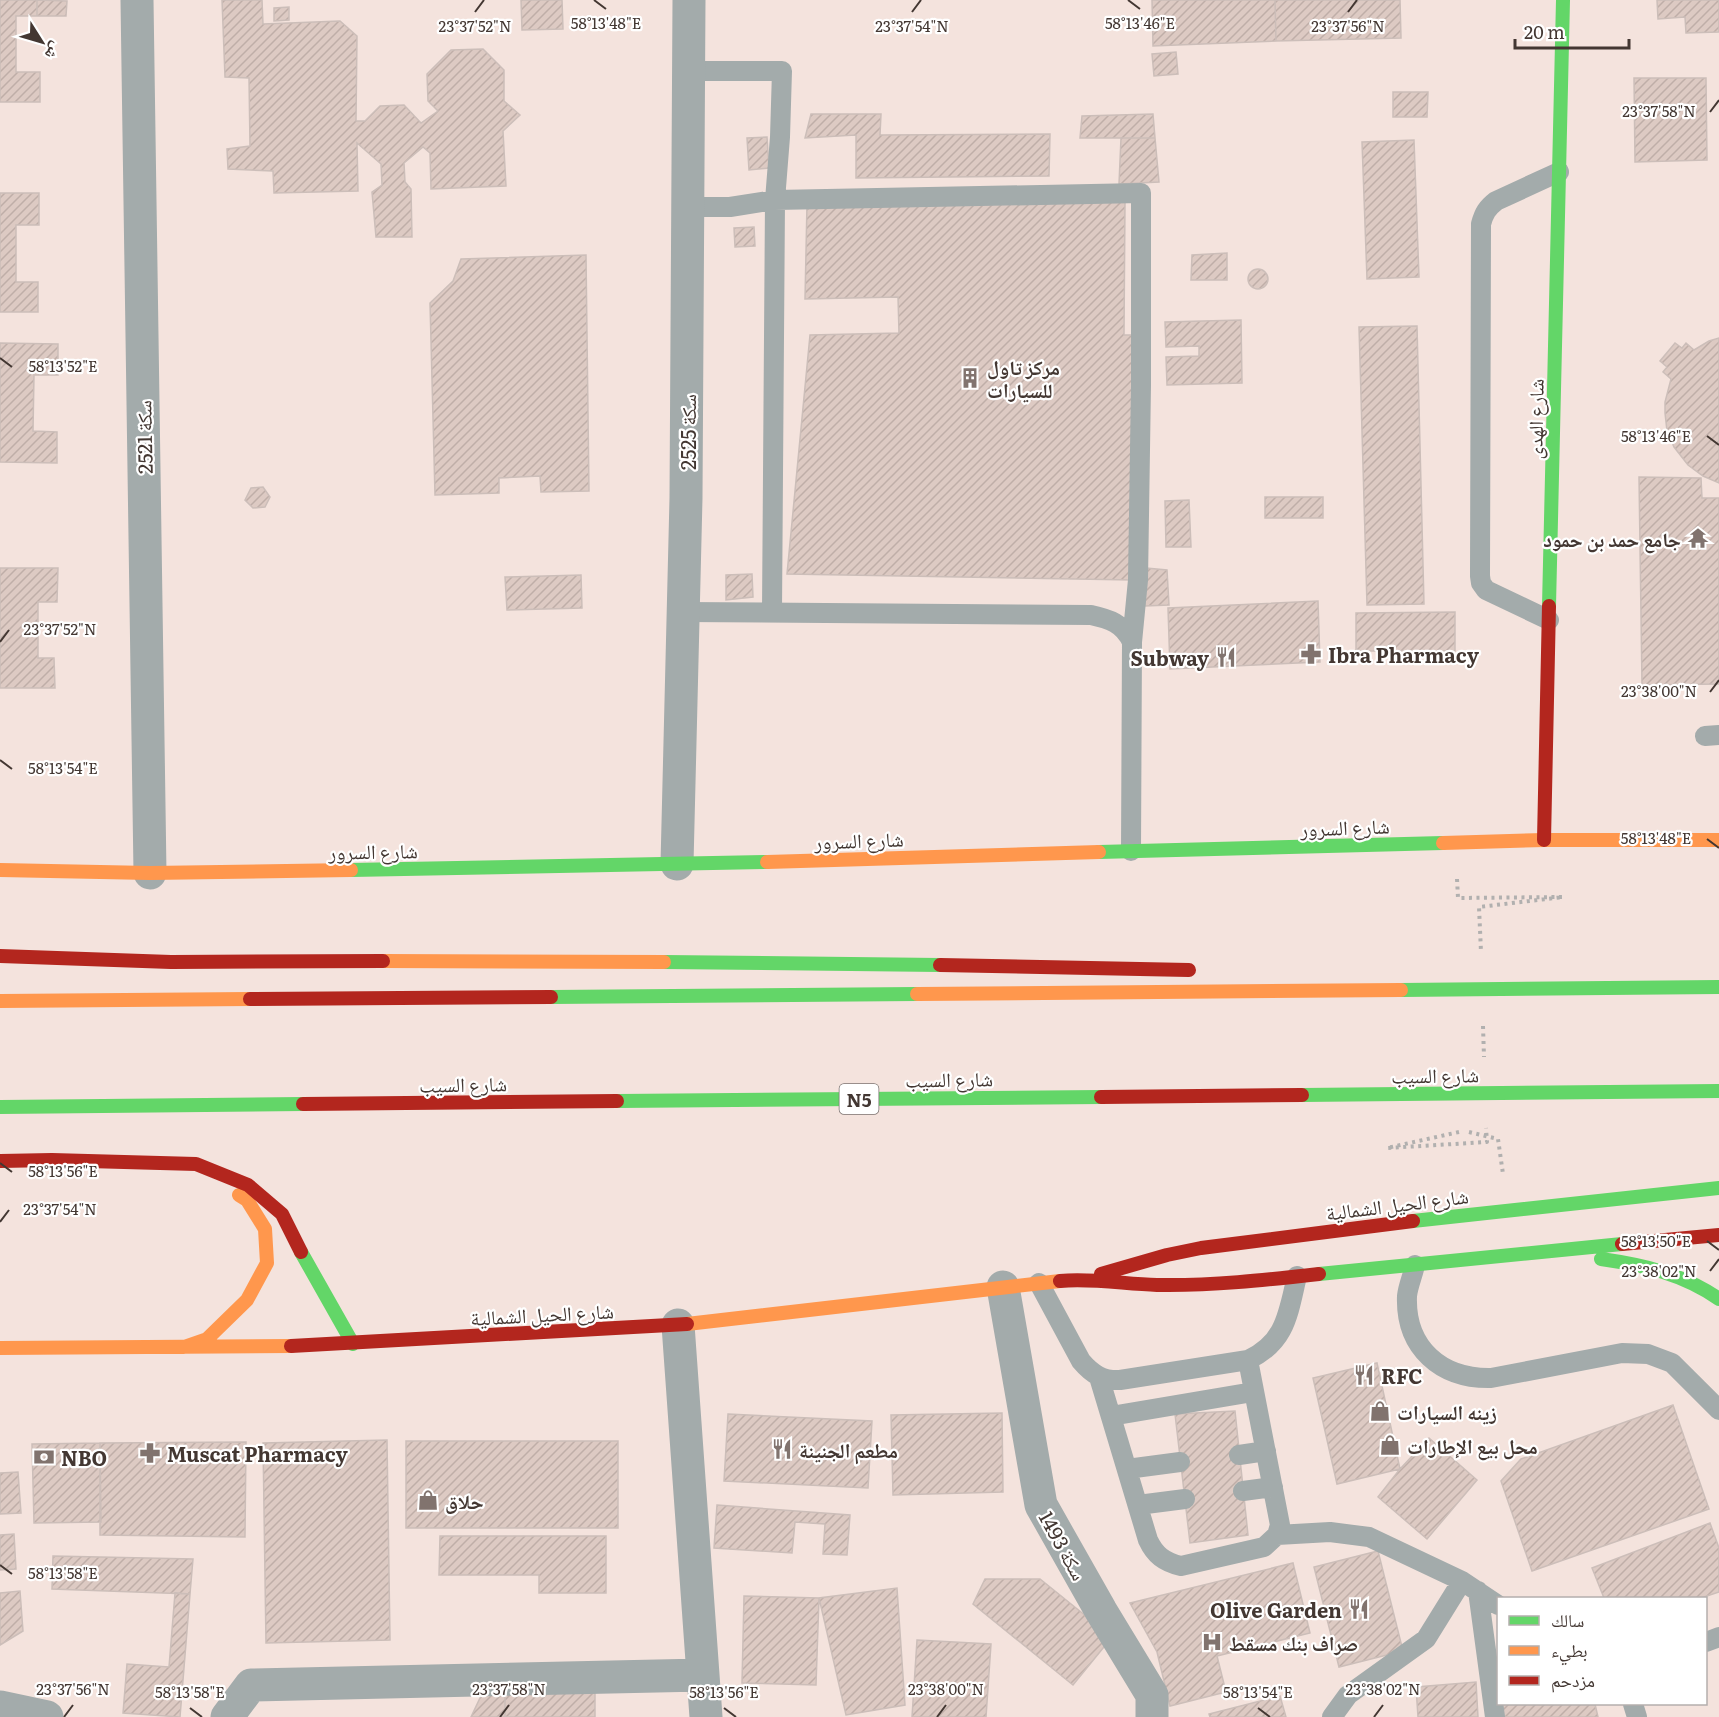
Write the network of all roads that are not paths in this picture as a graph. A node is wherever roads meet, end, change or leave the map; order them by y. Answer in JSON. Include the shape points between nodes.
{"nodes":[{"id":1,"x":137,"y":0,"type":"edge"},
{"id":2,"x":689,"y":0,"type":"edge"},
{"id":3,"x":1563,"y":0,"type":"edge"},
{"id":4,"x":688,"y":71,"type":"junction"},
{"id":5,"x":1559,"y":172,"type":"junction"},
{"id":6,"x":775,"y":200,"type":"junction"},
{"id":7,"x":688,"y":207,"type":"junction"},
{"id":8,"x":683,"y":612,"type":"junction"},
{"id":9,"x":772,"y":612,"type":"junction"},
{"id":10,"x":1549,"y":620,"type":"junction"},
{"id":11,"x":1132,"y":642,"type":"junction"},
{"id":12,"x":1544,"y":840,"type":"junction"},
{"id":13,"x":1719,"y":840,"type":"edge"},
{"id":14,"x":1131,"y":851,"type":"junction"},
{"id":15,"x":676,"y":864,"type":"junction"},
{"id":16,"x":0,"y":870,"type":"edge"},
{"id":17,"x":150,"y":873,"type":"junction"},
{"id":18,"x":0,"y":956,"type":"edge"},
{"id":19,"x":1199,"y":970,"type":"dead end"},
{"id":20,"x":1267,"y":977,"type":"dead end"},
{"id":21,"x":1719,"y":987,"type":"edge"},
{"id":22,"x":1391,"y":990,"type":"junction"},
{"id":23,"x":0,"y":1002,"type":"edge"},
{"id":24,"x":1719,"y":1091,"type":"edge"},
{"id":25,"x":0,"y":1107,"type":"edge"},
{"id":26,"x":0,"y":1161,"type":"edge"},
{"id":27,"x":196,"y":1164,"type":"junction"},
{"id":28,"x":1718,"y":1191,"type":"edge"},
{"id":29,"x":1481,"y":1212,"type":"junction"},
{"id":30,"x":1448,"y":1230,"type":"dead end"},
{"id":31,"x":1719,"y":1235,"type":"edge"},
{"id":32,"x":1551,"y":1251,"type":"junction"},
{"id":33,"x":1421,"y":1257,"type":"junction"},
{"id":34,"x":1297,"y":1276,"type":"junction"},
{"id":35,"x":1085,"y":1279,"type":"junction"},
{"id":36,"x":1039,"y":1283,"type":"junction"},
{"id":37,"x":1003,"y":1287,"type":"junction"},
{"id":38,"x":1719,"y":1299,"type":"edge"},
{"id":39,"x":678,"y":1325,"type":"junction"},
{"id":40,"x":353,"y":1344,"type":"junction"},
{"id":41,"x":184,"y":1347,"type":"junction"},
{"id":42,"x":0,"y":1348,"type":"edge"},
{"id":43,"x":1248,"y":1360,"type":"junction"},
{"id":44,"x":1099,"y":1377,"type":"junction"},
{"id":45,"x":1253,"y":1392,"type":"junction"},
{"id":46,"x":1719,"y":1410,"type":"edge"},
{"id":47,"x":1111,"y":1416,"type":"junction"},
{"id":48,"x":1266,"y":1451,"type":"junction"},
{"id":49,"x":1239,"y":1455,"type":"dead end"},
{"id":50,"x":1180,"y":1462,"type":"dead end"},
{"id":51,"x":1126,"y":1469,"type":"junction"},
{"id":52,"x":1274,"y":1487,"type":"junction"},
{"id":53,"x":1243,"y":1491,"type":"dead end"},
{"id":54,"x":1185,"y":1499,"type":"dead end"},
{"id":55,"x":1138,"y":1505,"type":"junction"},
{"id":56,"x":1277,"y":1535,"type":"junction"},
{"id":57,"x":1470,"y":1586,"type":"junction"},
{"id":58,"x":1497,"y":1604,"type":"edge"},
{"id":59,"x":703,"y":1675,"type":"junction"},
{"id":60,"x":0,"y":1707,"type":"edge"},
{"id":61,"x":47,"y":1717,"type":"edge"},
{"id":62,"x":227,"y":1717,"type":"edge"},
{"id":63,"x":706,"y":1717,"type":"edge"},
{"id":64,"x":1152,"y":1717,"type":"edge"},
{"id":65,"x":1332,"y":1717,"type":"edge"},
{"id":66,"x":1495,"y":1717,"type":"edge"}],
"edges":[{"from":1,"to":17,"type":"street","name":"سكة 2521"},
{"from":2,"to":4,"type":"street","name":"سكة 2525"},
{"from":3,"to":5,"type":"main road","name":"شارع الهدى"},
{"from":4,"to":6,"type":"lane","via":[[782,71]]},
{"from":4,"to":7,"type":"street","name":"سكة 2525"},
{"from":5,"to":10,"type":"main road","name":"شارع الهدى"},
{"from":5,"to":10,"type":"lane","via":[[1496,201],[1488,207],[1481,224],[1481,584],[1493,594]]},
{"from":6,"to":7,"type":"lane","via":[[730,207]]},
{"from":6,"to":9,"type":"lane"},
{"from":6,"to":11,"type":"lane","via":[[1141,193],[1138,580]]},
{"from":7,"to":8,"type":"street","name":"سكة 2525"},
{"from":8,"to":9,"type":"lane"},
{"from":8,"to":15,"type":"street","name":"سكة 2525"},
{"from":9,"to":11,"type":"lane","via":[[1090,615],[1113,620],[1127,631]]},
{"from":10,"to":12,"type":"main road","name":"شارع الهدى"},
{"from":11,"to":14,"type":"lane"},
{"from":12,"to":13,"type":"main road","name":"شارع السرور"},
{"from":12,"to":14,"type":"main road","name":"شارع السرور"},
{"from":14,"to":15,"type":"main road","name":"شارع السرور"},
{"from":15,"to":17,"type":"main road","name":"شارع السرور"},
{"from":16,"to":17,"type":"main road","name":"شارع السرور"},
{"from":18,"to":19,"type":"main road","via":[[171,963],[500,961]]},
{"from":20,"to":22,"type":"main road"},
{"from":21,"to":22,"type":"main road"},
{"from":22,"to":23,"type":"main road"},
{"from":24,"to":25,"type":"main road","name":"شارع السيب","number":"N5"},
{"from":26,"to":27,"type":"main road"},
{"from":27,"to":40,"type":"main road","via":[[248,1185],[282,1214]]},
{"from":27,"to":41,"type":"main road","via":[[247,1200],[265,1229],[267,1263],[247,1300],[207,1339]]},
{"from":28,"to":29,"type":"main road","name":"شارع الحيل الشمالية"},
{"from":29,"to":30,"type":"main road"},
{"from":29,"to":35,"type":"main road","name":"شارع الحيل الشمالية","via":[[1201,1248]]},
{"from":31,"to":32,"type":"main road","name":"شارع الحيل الشمالية"},
{"from":32,"to":33,"type":"main road","name":"شارع الحيل الشمالية"},
{"from":32,"to":38,"type":"main road","via":[[1644,1265],[1680,1275]]},
{"from":33,"to":34,"type":"main road","name":"شارع الحيل الشمالية"},
{"from":33,"to":46,"type":"lane","via":[[1407,1295],[1409,1326],[1427,1356],[1441,1367],[1473,1378],[1491,1378],[1622,1353],[1648,1354],[1672,1363]]},
{"from":34,"to":35,"type":"main road","name":"شارع الحيل الشمالية","via":[[1199,1285]]},
{"from":34,"to":43,"type":"lane","via":[[1282,1330],[1267,1349]]},
{"from":35,"to":36,"type":"main road","name":"شارع الحيل الشمالية"},
{"from":36,"to":37,"type":"main road","name":"شارع الحيل الشمالية"},
{"from":36,"to":44,"type":"lane","via":[[1081,1361]]},
{"from":37,"to":39,"type":"main road","name":"شارع الحيل الشمالية"},
{"from":37,"to":64,"type":"street","name":"سكة 1493","via":[[1041,1505],[1152,1695]]},
{"from":39,"to":40,"type":"main road","name":"شارع الحيل الشمالية"},
{"from":39,"to":59,"type":"street"},
{"from":40,"to":41,"type":"main road","name":"شارع الحيل الشمالية"},
{"from":41,"to":42,"type":"main road","name":"شارع الحيل الشمالية"},
{"from":43,"to":44,"type":"lane","via":[[1120,1380]]},
{"from":43,"to":45,"type":"lane"},
{"from":44,"to":47,"type":"lane"},
{"from":45,"to":47,"type":"lane"},
{"from":45,"to":48,"type":"lane"},
{"from":47,"to":51,"type":"lane"},
{"from":48,"to":49,"type":"lane"},
{"from":48,"to":52,"type":"lane"},
{"from":50,"to":51,"type":"lane"},
{"from":51,"to":55,"type":"lane"},
{"from":52,"to":53,"type":"lane"},
{"from":52,"to":56,"type":"lane","via":[[1280,1525]]},
{"from":54,"to":55,"type":"lane"},
{"from":55,"to":56,"type":"lane","via":[[1153,1550],[1170,1564],[1181,1566],[1264,1547]]},
{"from":56,"to":57,"type":"lane","via":[[1330,1532],[1369,1537]]},
{"from":57,"to":58,"type":"lane"},
{"from":57,"to":65,"type":"lane","via":[[1426,1639],[1348,1695]]},
{"from":57,"to":66,"type":"lane"},
{"from":59,"to":62,"type":"street","via":[[251,1685]]},
{"from":59,"to":63,"type":"street"},
{"from":60,"to":61,"type":"street"}]}
